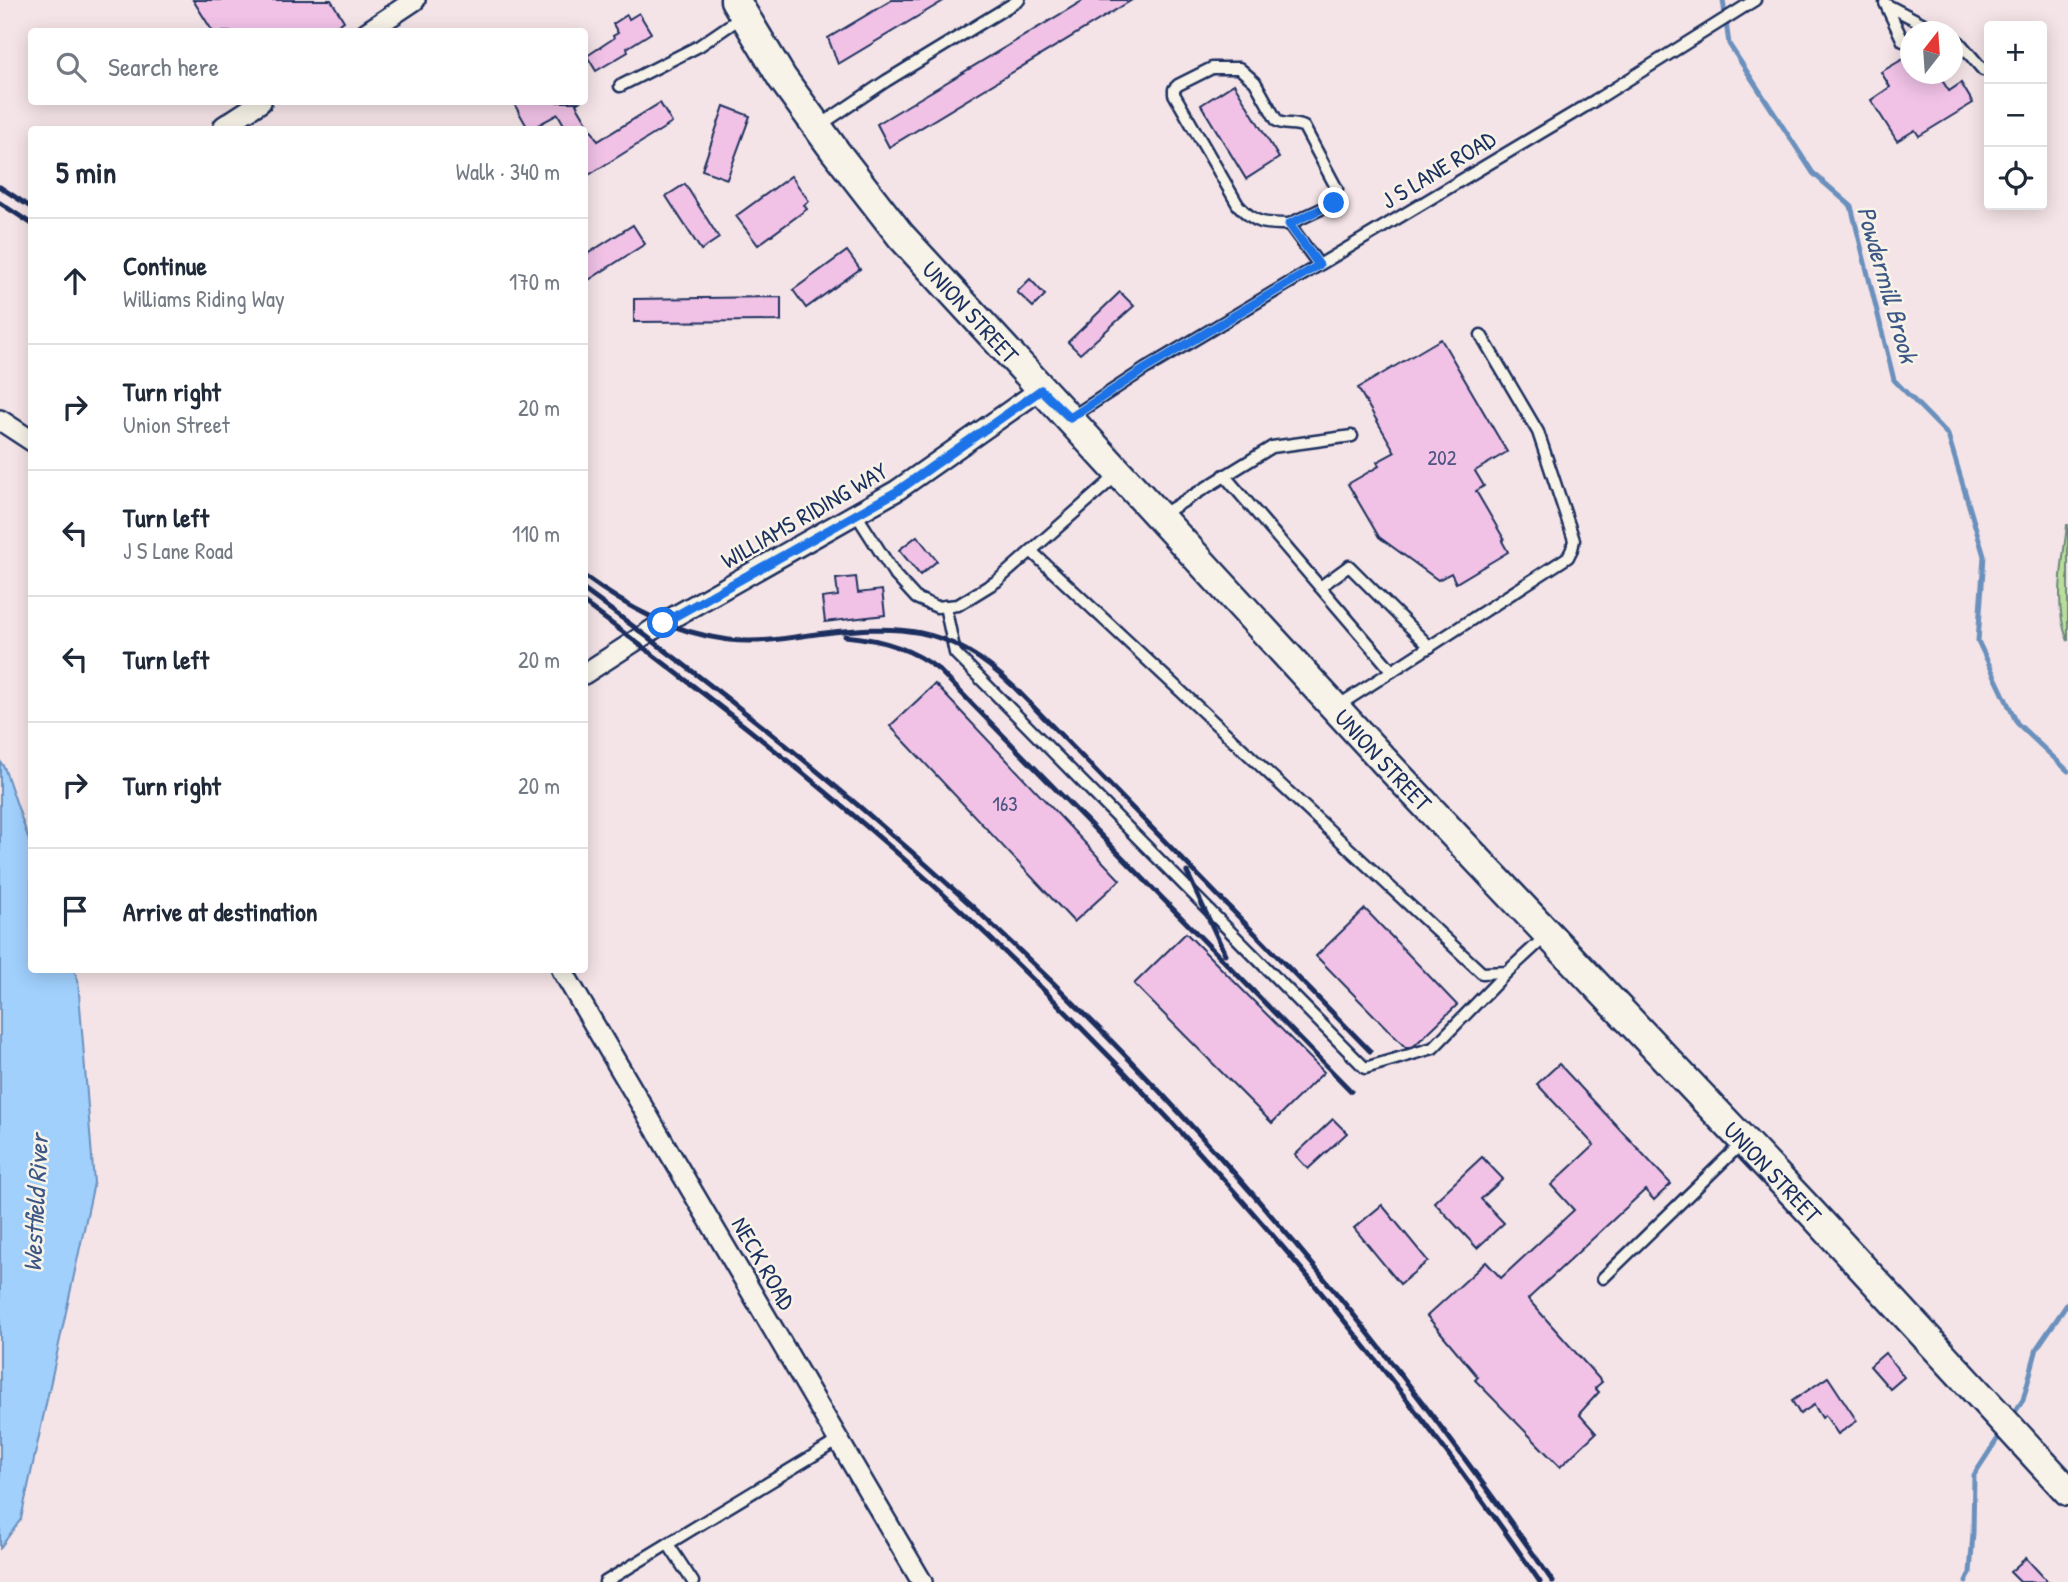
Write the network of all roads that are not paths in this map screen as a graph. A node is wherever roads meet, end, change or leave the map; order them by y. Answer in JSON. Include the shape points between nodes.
{"nodes":[{"id":1,"x":415,"y":0,"type":"edge"},
{"id":2,"x":1019,"y":0,"type":"edge"},
{"id":3,"x":1755,"y":0,"type":"edge"},
{"id":4,"x":1885,"y":3,"type":"edge"},
{"id":5,"x":739,"y":8,"type":"edge"},
{"id":6,"x":1919,"y":21,"type":"edge"},
{"id":7,"x":373,"y":28,"type":"edge"},
{"id":8,"x":1900,"y":35,"type":"edge"},
{"id":9,"x":1963,"y":46,"type":"edge"},
{"id":10,"x":1983,"y":70,"type":"dead end"},
{"id":11,"x":620,"y":86,"type":"dead end"},
{"id":12,"x":256,"y":105,"type":"edge"},
{"id":13,"x":224,"y":126,"type":"dead end"},
{"id":14,"x":818,"y":126,"type":"junction"},
{"id":15,"x":1289,"y":224,"type":"junction"},
{"id":16,"x":1319,"y":265,"type":"junction"},
{"id":17,"x":1481,"y":335,"type":"dead end"},
{"id":18,"x":1041,"y":390,"type":"junction"},
{"id":19,"x":1070,"y":418,"type":"junction"},
{"id":20,"x":0,"y":419,"type":"edge"},
{"id":21,"x":1352,"y":436,"type":"dead end"},
{"id":22,"x":28,"y":438,"type":"edge"},
{"id":23,"x":1119,"y":472,"type":"junction"},
{"id":24,"x":1224,"y":475,"type":"junction"},
{"id":25,"x":856,"y":514,"type":"junction"},
{"id":26,"x":1160,"y":517,"type":"junction"},
{"id":27,"x":1031,"y":551,"type":"junction"},
{"id":28,"x":1320,"y":587,"type":"junction"},
{"id":29,"x":945,"y":606,"type":"junction"},
{"id":30,"x":1430,"y":648,"type":"junction"},
{"id":31,"x":588,"y":671,"type":"edge"},
{"id":32,"x":1392,"y":671,"type":"junction"},
{"id":33,"x":1336,"y":707,"type":"junction"},
{"id":34,"x":1549,"y":933,"type":"junction"},
{"id":35,"x":1507,"y":972,"type":"junction"},
{"id":36,"x":564,"y":973,"type":"edge"},
{"id":37,"x":1744,"y":1141,"type":"junction"},
{"id":38,"x":1603,"y":1278,"type":"dead end"},
{"id":39,"x":839,"y":1440,"type":"junction"},
{"id":40,"x":2068,"y":1491,"type":"edge"},
{"id":41,"x":668,"y":1544,"type":"junction"},
{"id":42,"x":605,"y":1582,"type":"edge"},
{"id":43,"x":693,"y":1582,"type":"edge"},
{"id":44,"x":922,"y":1582,"type":"edge"}],
"edges":[{"from":1,"to":7,"type":"street"},
{"from":2,"to":14,"type":"lane"},
{"from":3,"to":16,"type":"lane","name":"J S LANE ROAD"},
{"from":4,"to":6,"type":"lane"},
{"from":4,"to":8,"type":"lane"},
{"from":5,"to":11,"type":"lane","via":[[699,46]]},
{"from":5,"to":14,"type":"main road","name":"UNION STREET"},
{"from":9,"to":10,"type":"lane"},
{"from":12,"to":13,"type":"street"},
{"from":14,"to":18,"type":"main road","name":"UNION STREET","via":[[901,236]]},
{"from":15,"to":15,"type":"lane","via":[[1259,223],[1238,205],[1174,94],[1178,85],[1201,71],[1238,68],[1255,82],[1277,121],[1304,127],[1337,197],[1334,203]]},
{"from":15,"to":16,"type":"lane"},
{"from":16,"to":19,"type":"lane","name":"J S LANE ROAD"},
{"from":17,"to":30,"type":"lane","via":[[1538,432],[1574,540],[1573,549],[1568,557]]},
{"from":18,"to":19,"type":"main road","name":"UNION STREET"},
{"from":18,"to":25,"type":"street","name":"WILLIAMS RIDING WAY","via":[[896,492]]},
{"from":19,"to":23,"type":"main road","name":"UNION STREET"},
{"from":20,"to":22,"type":"street"},
{"from":21,"to":24,"type":"lane","via":[[1272,447]]},
{"from":23,"to":26,"type":"main road","name":"UNION STREET"},
{"from":23,"to":27,"type":"lane"},
{"from":24,"to":26,"type":"lane"},
{"from":24,"to":28,"type":"lane"},
{"from":25,"to":29,"type":"lane","via":[[895,575],[916,598]]},
{"from":25,"to":31,"type":"street","name":"WILLIAMS RIDING WAY","via":[[663,623]]},
{"from":26,"to":33,"type":"main road","name":"UNION STREET"},
{"from":27,"to":29,"type":"lane","via":[[997,581],[958,604]]},
{"from":27,"to":35,"type":"lane","via":[[1482,974]]},
{"from":28,"to":30,"type":"lane","via":[[1349,566]]},
{"from":28,"to":32,"type":"lane"},
{"from":29,"to":35,"type":"lane","via":[[955,653],[1366,1068],[1433,1048]]},
{"from":30,"to":32,"type":"lane"},
{"from":32,"to":33,"type":"lane"},
{"from":33,"to":34,"type":"main road","name":"UNION STREET"},
{"from":34,"to":35,"type":"lane"},
{"from":34,"to":37,"type":"main road","name":"UNION STREET"},
{"from":36,"to":39,"type":"street","name":"NECK ROAD"},
{"from":37,"to":38,"type":"lane"},
{"from":37,"to":40,"type":"main road","name":"UNION STREET"},
{"from":39,"to":41,"type":"lane"},
{"from":39,"to":44,"type":"street","name":"NECK ROAD"},
{"from":41,"to":42,"type":"lane"},
{"from":41,"to":43,"type":"lane"}]}
